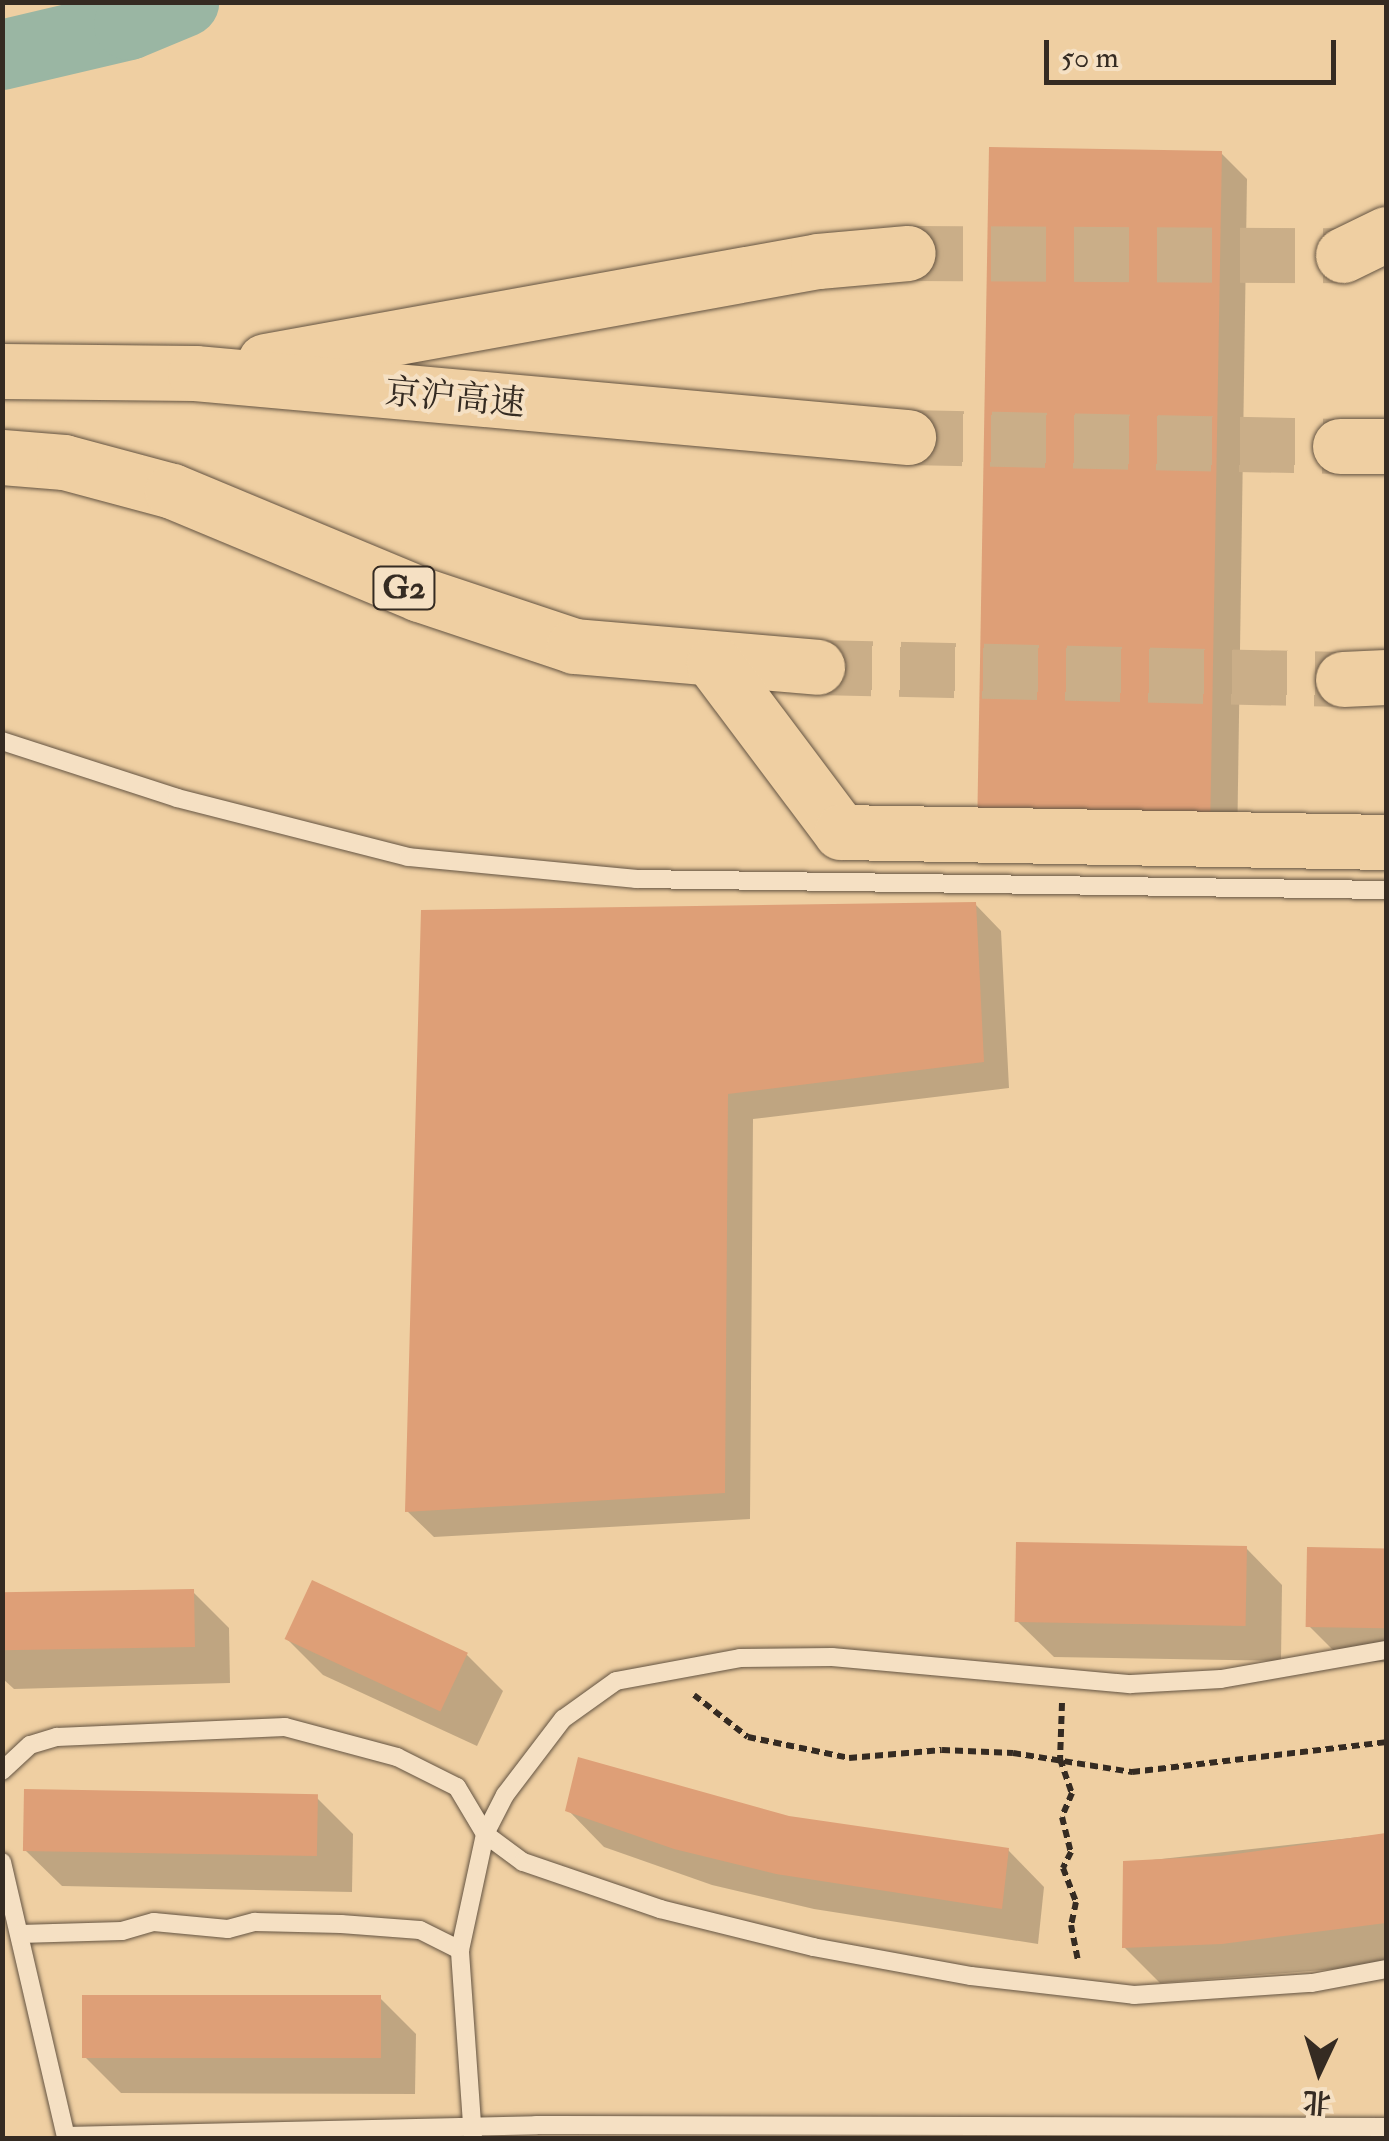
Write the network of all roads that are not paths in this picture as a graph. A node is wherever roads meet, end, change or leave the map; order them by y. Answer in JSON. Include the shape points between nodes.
{"nodes":[{"id":1,"x":908,"y":254,"type":"tunnel mouth"},
{"id":2,"x":2,"y":371,"type":"edge"},
{"id":3,"x":196,"y":374,"type":"junction"},
{"id":4,"x":908,"y":437,"type":"tunnel mouth"},
{"id":5,"x":2,"y":457,"type":"edge"},
{"id":6,"x":64,"y":462,"type":"junction"},
{"id":7,"x":2,"y":481,"type":"edge"},
{"id":8,"x":714,"y":663,"type":"junction"},
{"id":9,"x":817,"y":667,"type":"tunnel mouth"},
{"id":10,"x":2,"y":741,"type":"edge"},
{"id":11,"x":1386,"y":842,"type":"edge"},
{"id":12,"x":1386,"y":890,"type":"edge"},
{"id":13,"x":1386,"y":1650,"type":"edge"},
{"id":14,"x":2,"y":1770,"type":"edge"},
{"id":15,"x":485,"y":1834,"type":"junction"},
{"id":16,"x":2,"y":1862,"type":"edge"},
{"id":17,"x":20,"y":1934,"type":"junction"},
{"id":18,"x":460,"y":1950,"type":"junction"},
{"id":19,"x":1386,"y":1969,"type":"edge"},
{"id":20,"x":1386,"y":2127,"type":"edge"},
{"id":21,"x":472,"y":2132,"type":"edge"}],
"edges":[{"from":1,"to":3,"type":"highway","via":[[818,261]]},
{"from":2,"to":3,"type":"highway","name":"京沪高速"},
{"from":3,"to":4,"type":"highway","name":"京沪高速"},
{"from":5,"to":6,"type":"highway","number":"G2"},
{"from":6,"to":7,"type":"highway"},
{"from":6,"to":8,"type":"highway","number":"G2","via":[[172,492],[520,630],[574,646]]},
{"from":8,"to":9,"type":"highway","number":"G2"},
{"from":8,"to":11,"type":"highway","via":[[842,832]]},
{"from":10,"to":12,"type":"lane","via":[[177,798],[408,857],[636,879]]},
{"from":13,"to":15,"type":"lane","via":[[1220,1679],[1064,1679],[930,1661],[832,1657],[665,1668],[616,1681],[563,1719],[505,1795]]},
{"from":14,"to":15,"type":"lane","via":[[30,1745],[56,1737],[285,1727],[397,1757],[456,1788]]},
{"from":15,"to":18,"type":"lane"},
{"from":15,"to":19,"type":"lane","via":[[523,1862],[660,1909],[813,1947],[1082,1988],[1134,1995],[1312,1982]]},
{"from":16,"to":17,"type":"lane"},
{"from":17,"to":18,"type":"lane","via":[[122,1931],[154,1922],[228,1929],[255,1922],[341,1924],[420,1930]]},
{"from":17,"to":21,"type":"lane","via":[[66,2136]]},
{"from":18,"to":21,"type":"lane"},
{"from":20,"to":21,"type":"lane"}]}
